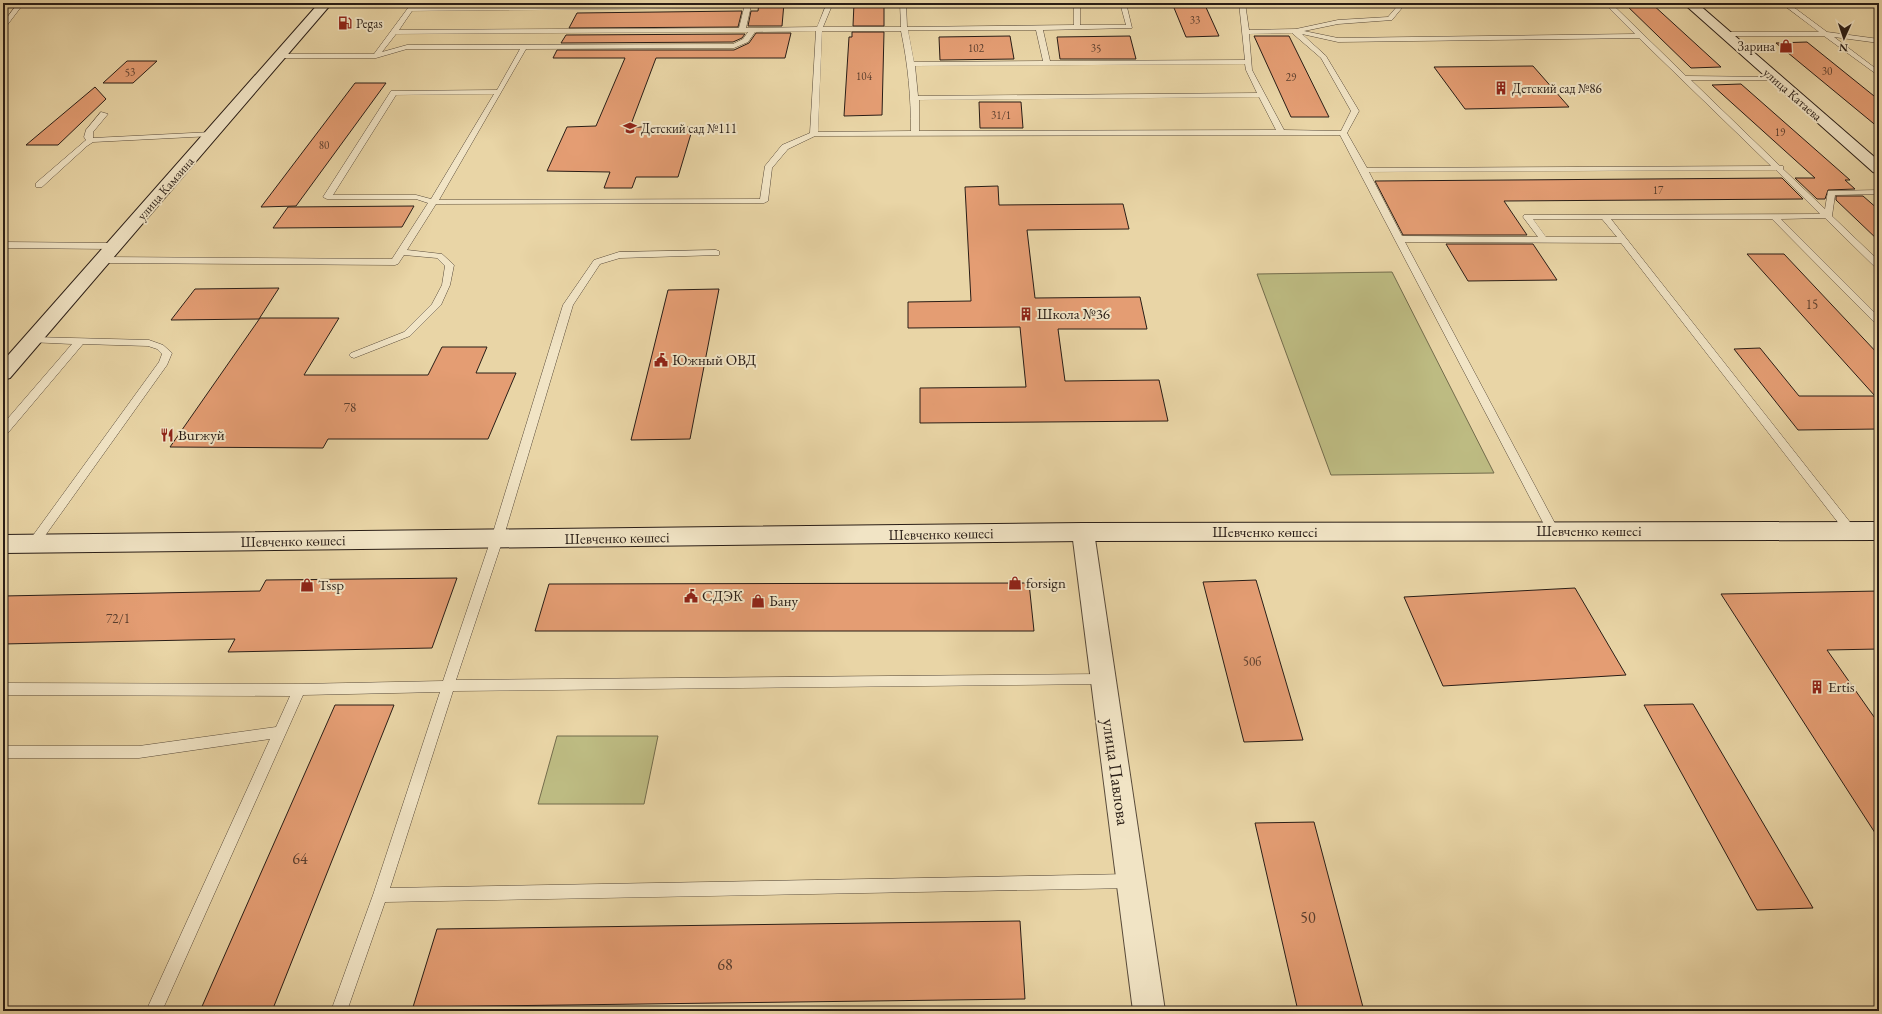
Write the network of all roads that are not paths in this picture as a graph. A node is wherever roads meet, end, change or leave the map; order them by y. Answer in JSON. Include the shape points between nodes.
{"nodes":[{"id":1,"x":21,"y":3,"type":"edge"},
{"id":2,"x":326,"y":3,"type":"edge"},
{"id":3,"x":830,"y":3,"type":"edge"},
{"id":4,"x":903,"y":3,"type":"edge"},
{"id":5,"x":1077,"y":3,"type":"edge"},
{"id":6,"x":1122,"y":3,"type":"edge"},
{"id":7,"x":1242,"y":3,"type":"edge"},
{"id":8,"x":1403,"y":3,"type":"edge"},
{"id":9,"x":1607,"y":3,"type":"edge"},
{"id":10,"x":1689,"y":3,"type":"edge"},
{"id":11,"x":1784,"y":3,"type":"edge"},
{"id":12,"x":749,"y":5,"type":"edge"},
{"id":13,"x":3,"y":27,"type":"edge"},
{"id":14,"x":1077,"y":27,"type":"junction"},
{"id":15,"x":1039,"y":28,"type":"junction"},
{"id":16,"x":904,"y":29,"type":"junction"},
{"id":17,"x":742,"y":30,"type":"junction"},
{"id":18,"x":752,"y":30,"type":"junction"},
{"id":19,"x":819,"y":30,"type":"junction"},
{"id":20,"x":1294,"y":31,"type":"junction"},
{"id":21,"x":394,"y":32,"type":"junction"},
{"id":22,"x":1246,"y":32,"type":"junction"},
{"id":23,"x":1723,"y":34,"type":"junction"},
{"id":24,"x":1825,"y":34,"type":"junction"},
{"id":25,"x":1642,"y":36,"type":"junction"},
{"id":26,"x":1879,"y":41,"type":"edge"},
{"id":27,"x":524,"y":47,"type":"junction"},
{"id":28,"x":280,"y":56,"type":"junction"},
{"id":29,"x":376,"y":56,"type":"junction"},
{"id":30,"x":1248,"y":62,"type":"junction"},
{"id":31,"x":1047,"y":63,"type":"junction"},
{"id":32,"x":911,"y":64,"type":"junction"},
{"id":33,"x":1879,"y":74,"type":"edge"},
{"id":34,"x":1686,"y":78,"type":"junction"},
{"id":35,"x":1774,"y":78,"type":"junction"},
{"id":36,"x":499,"y":92,"type":"junction"},
{"id":37,"x":1262,"y":96,"type":"junction"},
{"id":38,"x":915,"y":98,"type":"junction"},
{"id":39,"x":104,"y":114,"type":"dead end"},
{"id":40,"x":1281,"y":132,"type":"junction"},
{"id":41,"x":915,"y":133,"type":"junction"},
{"id":42,"x":1343,"y":133,"type":"junction"},
{"id":43,"x":212,"y":134,"type":"junction"},
{"id":44,"x":814,"y":134,"type":"junction"},
{"id":45,"x":91,"y":140,"type":"junction"},
{"id":46,"x":1780,"y":168,"type":"junction"},
{"id":47,"x":1879,"y":169,"type":"edge"},
{"id":48,"x":1364,"y":170,"type":"junction"},
{"id":49,"x":39,"y":185,"type":"dead end"},
{"id":50,"x":1879,"y":192,"type":"edge"},
{"id":51,"x":433,"y":202,"type":"junction"},
{"id":52,"x":1774,"y":216,"type":"junction"},
{"id":53,"x":1828,"y":216,"type":"junction"},
{"id":54,"x":1605,"y":217,"type":"junction"},
{"id":55,"x":1399,"y":239,"type":"junction"},
{"id":56,"x":1544,"y":240,"type":"junction"},
{"id":57,"x":1623,"y":240,"type":"junction"},
{"id":58,"x":3,"y":245,"type":"edge"},
{"id":59,"x":114,"y":246,"type":"junction"},
{"id":60,"x":401,"y":252,"type":"junction"},
{"id":61,"x":716,"y":253,"type":"dead end"},
{"id":62,"x":102,"y":260,"type":"junction"},
{"id":63,"x":1879,"y":266,"type":"edge"},
{"id":64,"x":1879,"y":322,"type":"edge"},
{"id":65,"x":32,"y":340,"type":"junction"},
{"id":66,"x":80,"y":341,"type":"junction"},
{"id":67,"x":354,"y":355,"type":"dead end"},
{"id":68,"x":3,"y":373,"type":"edge"},
{"id":69,"x":3,"y":431,"type":"edge"},
{"id":70,"x":1553,"y":531,"type":"junction"},
{"id":71,"x":1851,"y":531,"type":"junction"},
{"id":72,"x":1879,"y":531,"type":"edge"},
{"id":73,"x":1083,"y":532,"type":"junction"},
{"id":74,"x":497,"y":539,"type":"junction"},
{"id":75,"x":3,"y":544,"type":"edge"},
{"id":76,"x":33,"y":544,"type":"junction"},
{"id":77,"x":1103,"y":679,"type":"junction"},
{"id":78,"x":448,"y":686,"type":"junction"},
{"id":79,"x":3,"y":689,"type":"edge"},
{"id":80,"x":299,"y":690,"type":"junction"},
{"id":81,"x":280,"y":732,"type":"junction"},
{"id":82,"x":3,"y":752,"type":"edge"},
{"id":83,"x":1132,"y":881,"type":"junction"},
{"id":84,"x":380,"y":895,"type":"junction"},
{"id":85,"x":154,"y":1011,"type":"edge"},
{"id":86,"x":339,"y":1011,"type":"edge"},
{"id":87,"x":1149,"y":1011,"type":"edge"}],
"edges":[{"from":1,"to":13,"type":"lane"},
{"from":2,"to":28,"type":"street","name":"улица Камзина"},
{"from":3,"to":19,"type":"lane"},
{"from":4,"to":16,"type":"lane"},
{"from":5,"to":14,"type":"lane"},
{"from":6,"to":14,"type":"lane","via":[[1130,27]]},
{"from":7,"to":22,"type":"lane"},
{"from":8,"to":20,"type":"lane","via":[[1390,19],[1338,22]]},
{"from":9,"to":25,"type":"lane"},
{"from":10,"to":23,"type":"street","name":"улица Катаева"},
{"from":11,"to":24,"type":"lane"},
{"from":12,"to":17,"type":"lane"},
{"from":12,"to":21,"type":"lane","via":[[410,9]]},
{"from":14,"to":15,"type":"lane"},
{"from":15,"to":16,"type":"lane"},
{"from":15,"to":31,"type":"lane"},
{"from":16,"to":19,"type":"lane"},
{"from":16,"to":32,"type":"lane"},
{"from":17,"to":18,"type":"lane"},
{"from":17,"to":21,"type":"lane"},
{"from":18,"to":19,"type":"lane"},
{"from":18,"to":27,"type":"lane","via":[[748,39],[734,46]]},
{"from":19,"to":44,"type":"lane"},
{"from":20,"to":22,"type":"lane"},
{"from":20,"to":25,"type":"lane","via":[[1338,40]]},
{"from":20,"to":42,"type":"lane","via":[[1324,57],[1355,111]]},
{"from":21,"to":29,"type":"lane"},
{"from":22,"to":30,"type":"lane"},
{"from":23,"to":24,"type":"lane"},
{"from":23,"to":35,"type":"street","name":"улица Катаева"},
{"from":24,"to":26,"type":"lane"},
{"from":24,"to":33,"type":"lane"},
{"from":25,"to":34,"type":"lane"},
{"from":27,"to":29,"type":"lane","via":[[407,47]]},
{"from":27,"to":36,"type":"lane"},
{"from":28,"to":29,"type":"lane"},
{"from":28,"to":43,"type":"street","name":"улица Камзина"},
{"from":30,"to":31,"type":"lane"},
{"from":30,"to":37,"type":"lane","via":[[1249,70]]},
{"from":31,"to":32,"type":"lane"},
{"from":32,"to":38,"type":"lane"},
{"from":34,"to":35,"type":"lane"},
{"from":34,"to":46,"type":"lane"},
{"from":35,"to":47,"type":"street","name":"улица Катаева"},
{"from":36,"to":51,"type":"lane"},
{"from":36,"to":51,"type":"lane","via":[[394,93],[327,197],[416,197]]},
{"from":37,"to":38,"type":"lane"},
{"from":37,"to":40,"type":"lane"},
{"from":38,"to":41,"type":"lane"},
{"from":39,"to":45,"type":"lane","via":[[89,132]]},
{"from":40,"to":41,"type":"lane"},
{"from":40,"to":42,"type":"lane"},
{"from":41,"to":44,"type":"lane"},
{"from":42,"to":48,"type":"lane"},
{"from":43,"to":45,"type":"lane"},
{"from":43,"to":59,"type":"street","name":"улица Камзина"},
{"from":44,"to":51,"type":"lane","via":[[785,147],[768,168],[764,201]]},
{"from":45,"to":49,"type":"lane"},
{"from":46,"to":48,"type":"lane"},
{"from":46,"to":53,"type":"lane"},
{"from":48,"to":55,"type":"lane"},
{"from":50,"to":53,"type":"lane","via":[[1831,193]]},
{"from":51,"to":60,"type":"lane"},
{"from":52,"to":53,"type":"lane"},
{"from":52,"to":54,"type":"lane"},
{"from":52,"to":64,"type":"lane"},
{"from":53,"to":63,"type":"lane"},
{"from":54,"to":56,"type":"lane","via":[[1527,217]]},
{"from":54,"to":57,"type":"lane"},
{"from":55,"to":56,"type":"lane"},
{"from":55,"to":70,"type":"lane"},
{"from":56,"to":57,"type":"lane"},
{"from":57,"to":71,"type":"lane"},
{"from":58,"to":59,"type":"lane"},
{"from":59,"to":62,"type":"street","name":"улица Камзина"},
{"from":60,"to":62,"type":"lane","via":[[395,262]]},
{"from":60,"to":67,"type":"lane","via":[[439,256],[450,265],[446,285],[436,305],[407,334]]},
{"from":61,"to":74,"type":"lane","via":[[619,255],[597,262],[568,305]]},
{"from":62,"to":65,"type":"street","name":"улица Камзина"},
{"from":65,"to":66,"type":"lane"},
{"from":65,"to":68,"type":"street","name":"улица Камзина"},
{"from":66,"to":69,"type":"lane"},
{"from":66,"to":76,"type":"lane","via":[[149,343],[160,346],[167,353],[164,363]]},
{"from":70,"to":71,"type":"street","name":"Шевченко көшесі"},
{"from":70,"to":73,"type":"street","name":"Шевченко көшесі"},
{"from":71,"to":72,"type":"street","name":"Шевченко көшесі"},
{"from":73,"to":74,"type":"street","name":"Шевченко көшесі"},
{"from":73,"to":77,"type":"street","name":"улица Павлова"},
{"from":74,"to":76,"type":"street","name":"Шевченко көшесі"},
{"from":74,"to":78,"type":"lane"},
{"from":75,"to":76,"type":"street","name":"Шевченко көшесі"},
{"from":77,"to":78,"type":"lane"},
{"from":77,"to":83,"type":"street","name":"улица Павлова"},
{"from":78,"to":80,"type":"lane"},
{"from":78,"to":84,"type":"lane"},
{"from":79,"to":80,"type":"lane"},
{"from":80,"to":81,"type":"lane"},
{"from":81,"to":82,"type":"lane","via":[[139,752]]},
{"from":81,"to":85,"type":"lane"},
{"from":83,"to":84,"type":"lane"},
{"from":83,"to":87,"type":"street","name":"улица Павлова"},
{"from":84,"to":86,"type":"lane"}]}
